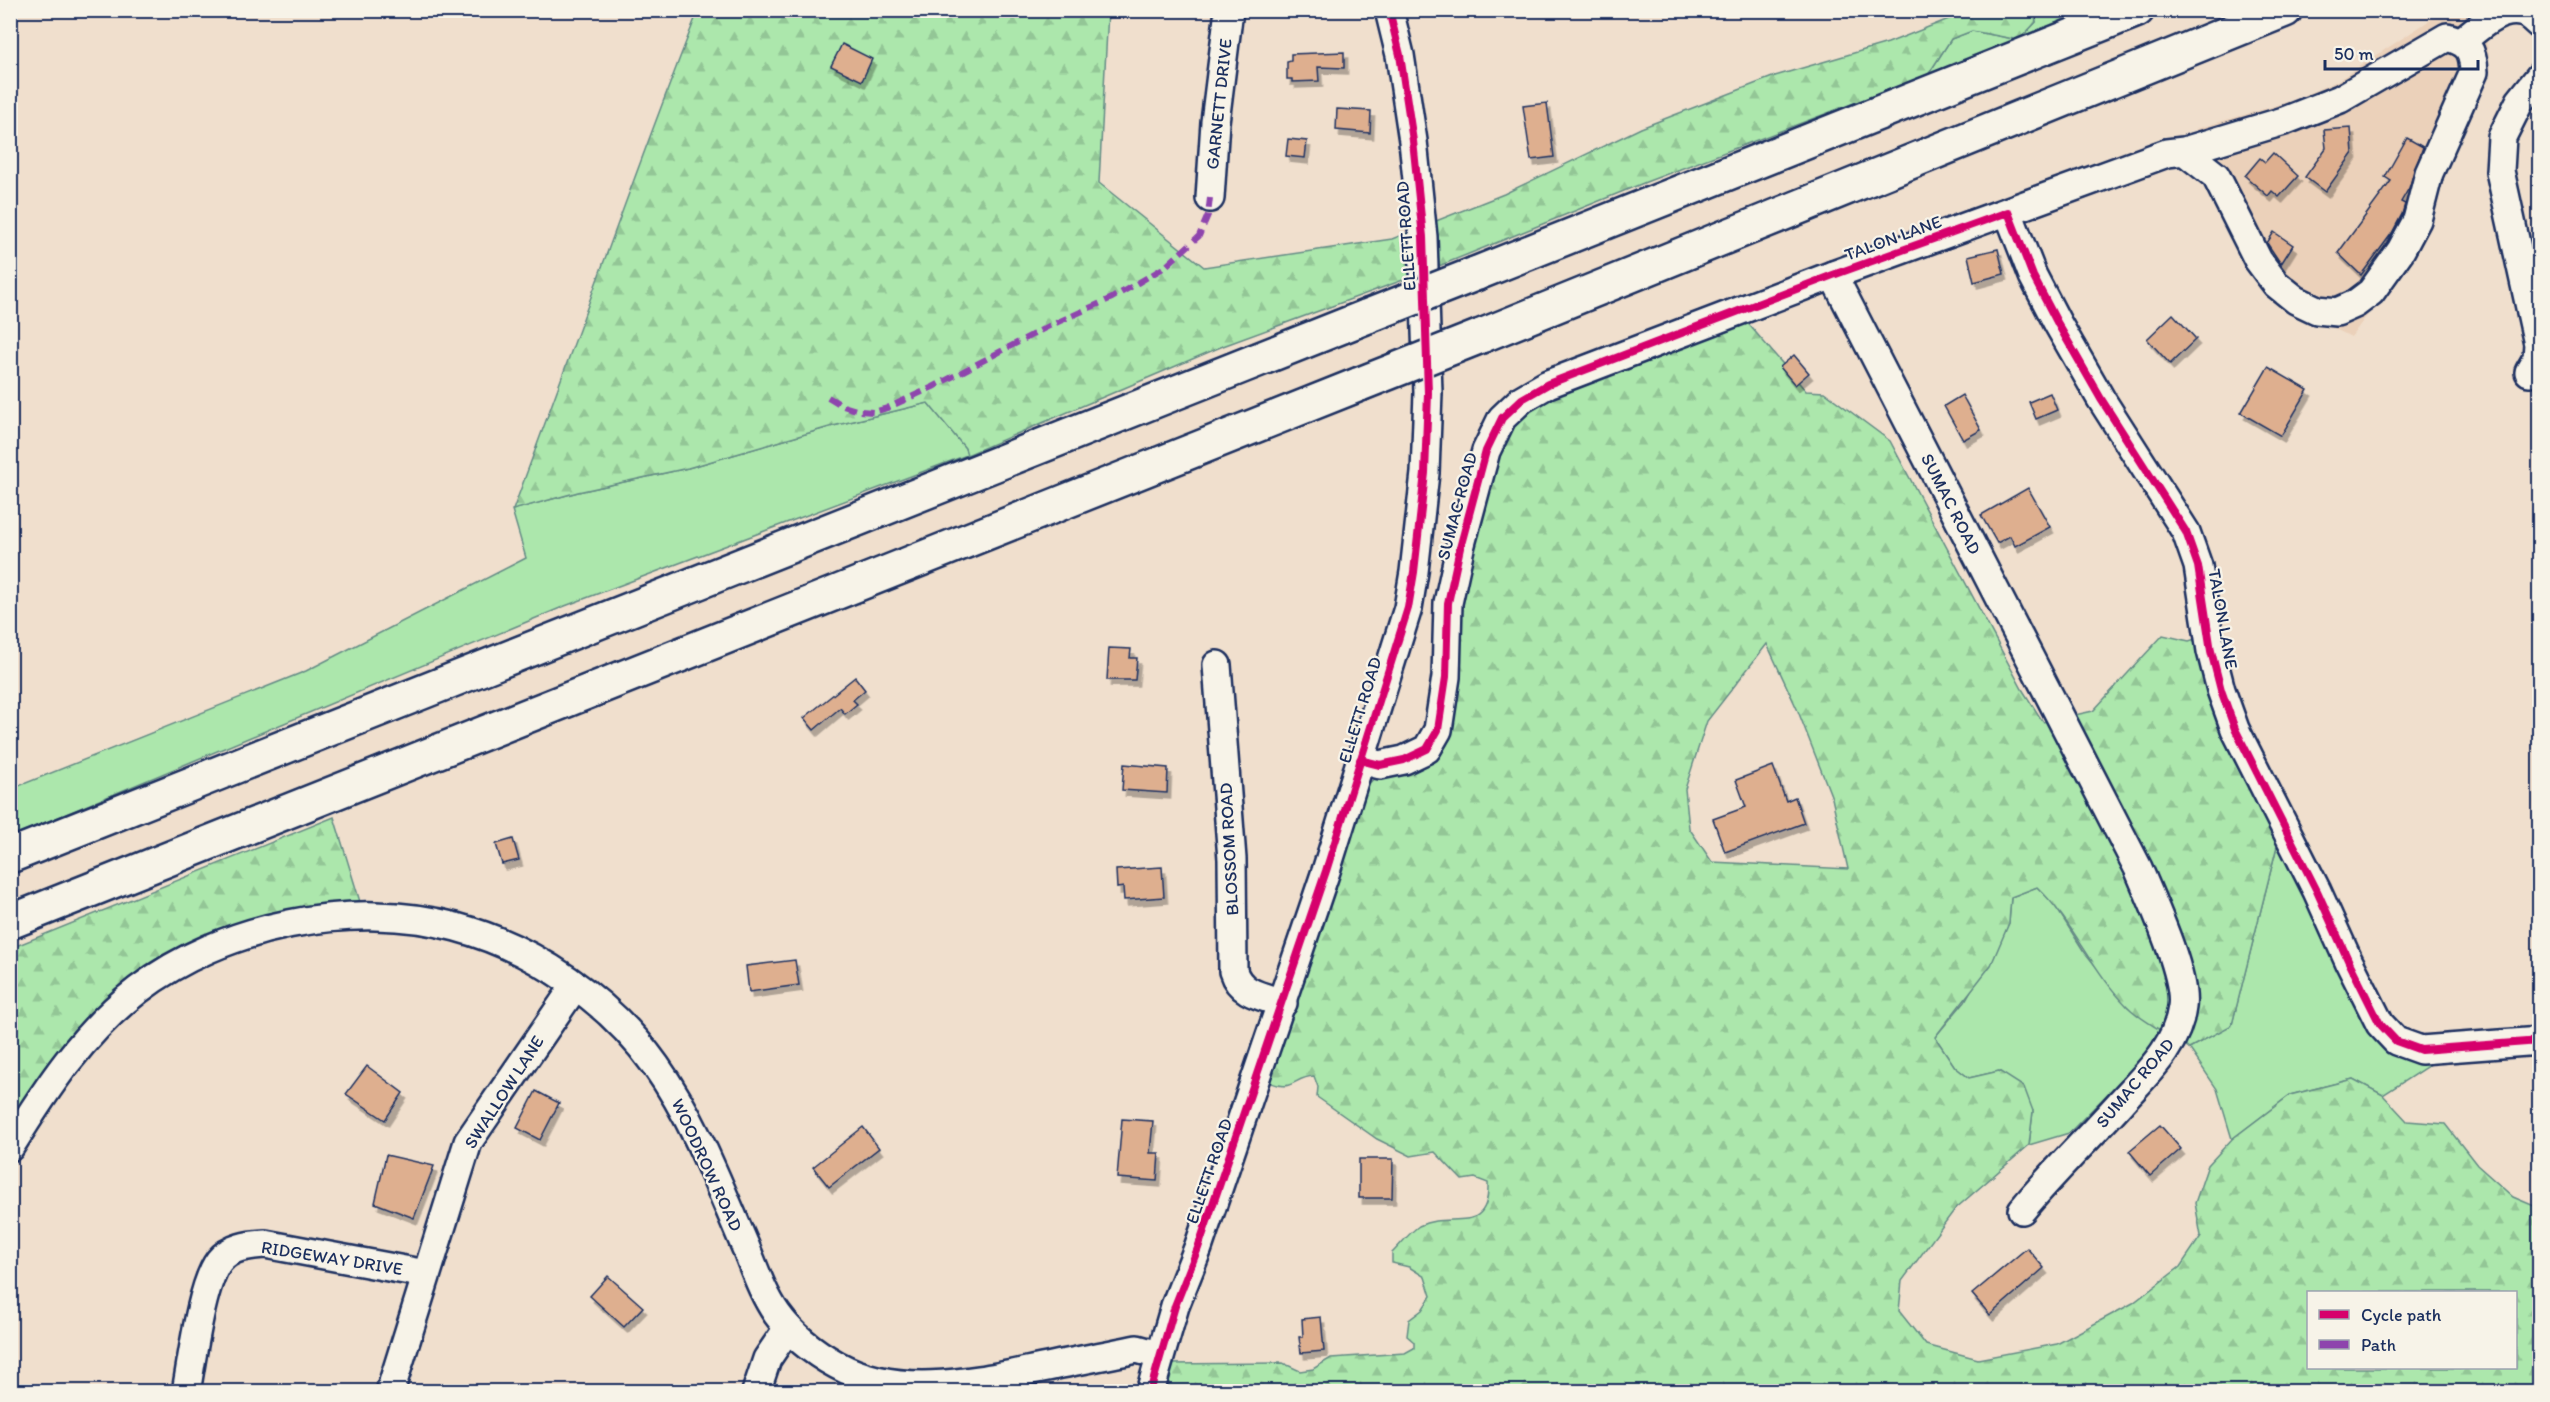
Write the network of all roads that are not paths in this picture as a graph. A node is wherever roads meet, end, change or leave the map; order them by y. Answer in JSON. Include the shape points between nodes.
{"nodes":[{"id":1,"x":1229,"y":10,"type":"edge"},
{"id":2,"x":1389,"y":10,"type":"edge"},
{"id":3,"x":2137,"y":10,"type":"edge"},
{"id":4,"x":2285,"y":10,"type":"edge"},
{"id":5,"x":2540,"y":25,"type":"edge"},
{"id":6,"x":2462,"y":41,"type":"junction"},
{"id":7,"x":2540,"y":76,"type":"edge"},
{"id":8,"x":2230,"y":137,"type":"junction"},
{"id":9,"x":2184,"y":151,"type":"junction"},
{"id":10,"x":2216,"y":176,"type":"junction"},
{"id":11,"x":1210,"y":198,"type":"dead end"},
{"id":12,"x":2008,"y":212,"type":"junction"},
{"id":13,"x":1833,"y":275,"type":"junction"},
{"id":14,"x":2533,"y":296,"type":"edge"},
{"id":15,"x":2529,"y":372,"type":"dead end"},
{"id":16,"x":1218,"y":664,"type":"dead end"},
{"id":17,"x":1360,"y":760,"type":"junction"},
{"id":18,"x":10,"y":856,"type":"edge"},
{"id":19,"x":10,"y":922,"type":"edge"},
{"id":20,"x":575,"y":986,"type":"junction"},
{"id":21,"x":1282,"y":1003,"type":"junction"},
{"id":22,"x":2540,"y":1041,"type":"edge"},
{"id":23,"x":10,"y":1147,"type":"edge"},
{"id":24,"x":2022,"y":1210,"type":"dead end"},
{"id":25,"x":426,"y":1274,"type":"junction"},
{"id":26,"x":788,"y":1328,"type":"junction"},
{"id":27,"x":1159,"y":1355,"type":"junction"},
{"id":28,"x":186,"y":1392,"type":"edge"},
{"id":29,"x":390,"y":1392,"type":"edge"},
{"id":30,"x":756,"y":1392,"type":"edge"},
{"id":31,"x":1150,"y":1392,"type":"edge"}],
"edges":[{"from":1,"to":11,"type":"street","name":"GARNETT DRIVE"},
{"from":2,"to":17,"type":"street","name":"ELLETT ROAD","via":[[1402,66],[1423,237],[1426,450],[1408,608]]},
{"from":3,"to":18,"type":"highway","bridge":true},
{"from":4,"to":19,"type":"highway","bridge":true,"via":[[1481,336]]},
{"from":5,"to":6,"type":"street","via":[[2525,13],[2505,12]]},
{"from":6,"to":8,"type":"street","via":[[2447,37],[2340,99]]},
{"from":6,"to":10,"type":"street","via":[[2473,54],[2475,72],[2429,173],[2417,220],[2371,292],[2355,304],[2337,312],[2317,310],[2276,284],[2258,260]]},
{"from":7,"to":14,"type":"street","via":[[2520,101],[2502,137],[2500,171]]},
{"from":8,"to":9,"type":"street"},
{"from":8,"to":10,"type":"street","via":[[2216,158]]},
{"from":9,"to":10,"type":"street"},
{"from":9,"to":12,"type":"street","via":[[2167,153]]},
{"from":12,"to":13,"type":"street","name":"TALON LANE"},
{"from":12,"to":22,"type":"street","name":"TALON LANE","via":[[2033,276],[2063,334],[2186,532],[2198,566],[2214,661],[2235,729],[2380,1024],[2396,1041],[2421,1050]]},
{"from":13,"to":17,"type":"street","name":"SUMAC ROAD","via":[[1548,384],[1522,399],[1502,418],[1486,451],[1455,570],[1438,730],[1427,749],[1404,760],[1380,765]]},
{"from":13,"to":24,"type":"street","name":"SUMAC ROAD","via":[[2138,868],[2180,982],[2183,1006],[2176,1034],[2161,1057]]},
{"from":14,"to":15,"type":"street","via":[[2538,344],[2537,358]]},
{"from":16,"to":21,"type":"street","name":"BLOSSOM ROAD","via":[[1232,859],[1233,971],[1247,991]]},
{"from":17,"to":21,"type":"street","name":"ELLETT ROAD"},
{"from":20,"to":23,"type":"street","name":"WOODROW ROAD","via":[[493,939],[434,922],[336,917],[246,935],[190,957],[114,1010],[53,1081]]},
{"from":20,"to":25,"type":"street","name":"SWALLOW LANE","via":[[468,1142]]},
{"from":20,"to":26,"type":"street","name":"WOODROW ROAD","via":[[634,1038],[669,1085],[705,1153],[762,1287]]},
{"from":21,"to":27,"type":"street","name":"ELLETT ROAD"},
{"from":25,"to":28,"type":"street","name":"RIDGEWAY DRIVE","via":[[265,1244],[240,1246],[220,1259],[208,1281]]},
{"from":25,"to":29,"type":"street","name":"RIDGEWAY DRIVE"},
{"from":26,"to":27,"type":"street","name":"WOODROW ROAD","via":[[840,1366],[896,1383],[954,1384],[1137,1349]]},
{"from":26,"to":30,"type":"street","via":[[767,1359]]},
{"from":27,"to":31,"type":"street","name":"ELLETT ROAD"}]}
